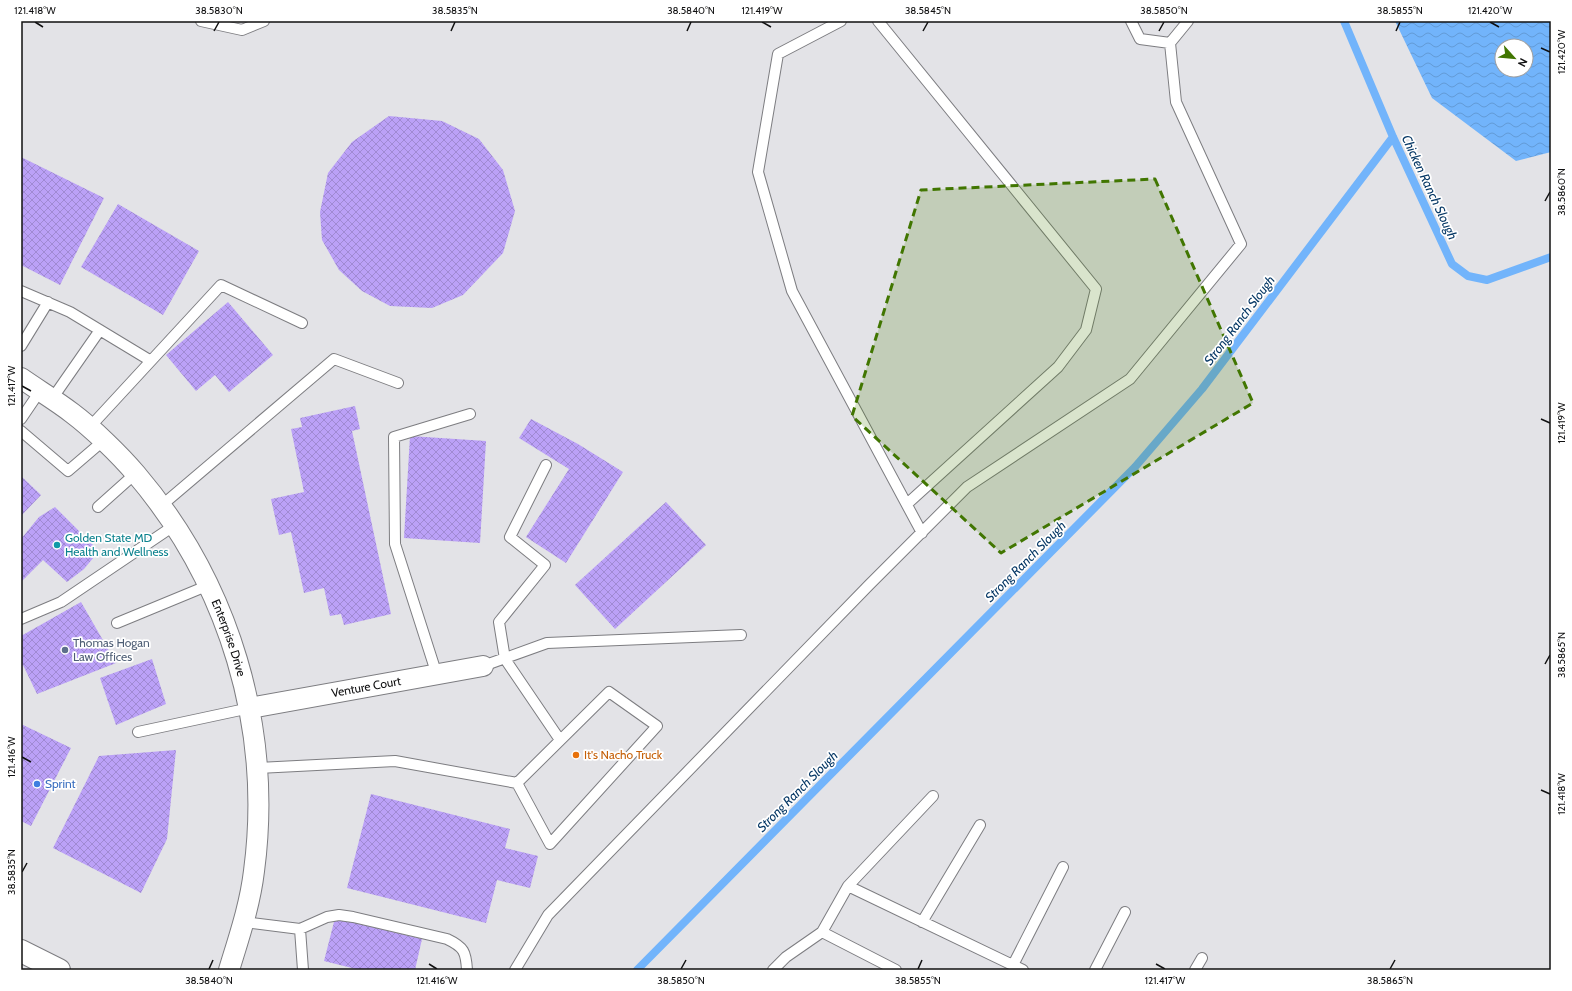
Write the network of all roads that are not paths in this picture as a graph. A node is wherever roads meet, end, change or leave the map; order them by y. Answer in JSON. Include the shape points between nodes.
{"nodes":[{"id":1,"x":201,"y":21,"type":"edge"},
{"id":2,"x":264,"y":21,"type":"edge"},
{"id":3,"x":841,"y":21,"type":"edge"},
{"id":4,"x":878,"y":21,"type":"edge"},
{"id":5,"x":1131,"y":21,"type":"edge"},
{"id":6,"x":1188,"y":21,"type":"edge"},
{"id":7,"x":1170,"y":43,"type":"junction"},
{"id":8,"x":21,"y":291,"type":"edge"},
{"id":9,"x":48,"y":302,"type":"junction"},
{"id":10,"x":302,"y":323,"type":"dead end"},
{"id":11,"x":100,"y":330,"type":"junction"},
{"id":12,"x":21,"y":346,"type":"edge"},
{"id":13,"x":151,"y":361,"type":"junction"},
{"id":14,"x":21,"y":378,"type":"edge"},
{"id":15,"x":398,"y":383,"type":"dead end"},
{"id":16,"x":46,"y":395,"type":"junction"},
{"id":17,"x":470,"y":414,"type":"dead end"},
{"id":18,"x":21,"y":419,"type":"edge"},
{"id":19,"x":21,"y":432,"type":"edge"},
{"id":20,"x":96,"y":434,"type":"junction"},
{"id":21,"x":546,"y":465,"type":"dead end"},
{"id":22,"x":136,"y":473,"type":"junction"},
{"id":23,"x":907,"y":504,"type":"junction"},
{"id":24,"x":161,"y":506,"type":"junction"},
{"id":25,"x":98,"y":507,"type":"dead end"},
{"id":26,"x":175,"y":525,"type":"junction"},
{"id":27,"x":922,"y":533,"type":"junction"},
{"id":28,"x":209,"y":585,"type":"junction"},
{"id":29,"x":21,"y":619,"type":"edge"},
{"id":30,"x":117,"y":623,"type":"dead end"},
{"id":31,"x":741,"y":635,"type":"dead end"},
{"id":32,"x":505,"y":659,"type":"junction"},
{"id":33,"x":483,"y":666,"type":"joint"},
{"id":34,"x":437,"y":674,"type":"junction"},
{"id":35,"x":250,"y":708,"type":"junction"},
{"id":36,"x":138,"y":732,"type":"dead end"},
{"id":37,"x":560,"y":740,"type":"junction"},
{"id":38,"x":258,"y":768,"type":"junction"},
{"id":39,"x":517,"y":783,"type":"junction"},
{"id":40,"x":933,"y":796,"type":"dead end"},
{"id":41,"x":980,"y":826,"type":"dead end"},
{"id":42,"x":1062,"y":867,"type":"dead end"},
{"id":43,"x":848,"y":886,"type":"junction"},
{"id":44,"x":1125,"y":912,"type":"dead end"},
{"id":45,"x":244,"y":922,"type":"junction"},
{"id":46,"x":922,"y":922,"type":"junction"},
{"id":47,"x":300,"y":929,"type":"junction"},
{"id":48,"x":822,"y":932,"type":"junction"},
{"id":49,"x":21,"y":951,"type":"edge"},
{"id":50,"x":786,"y":957,"type":"junction"},
{"id":51,"x":1202,"y":958,"type":"dead end"},
{"id":52,"x":1013,"y":965,"type":"junction"},
{"id":53,"x":59,"y":970,"type":"edge"},
{"id":54,"x":229,"y":970,"type":"edge"},
{"id":55,"x":303,"y":970,"type":"edge"},
{"id":56,"x":467,"y":970,"type":"edge"},
{"id":57,"x":515,"y":970,"type":"edge"},
{"id":58,"x":773,"y":970,"type":"edge"},
{"id":59,"x":788,"y":970,"type":"edge"},
{"id":60,"x":896,"y":970,"type":"edge"},
{"id":61,"x":1023,"y":970,"type":"edge"},
{"id":62,"x":1095,"y":970,"type":"edge"},
{"id":63,"x":1195,"y":970,"type":"edge"}],
"edges":[{"from":1,"to":2,"type":"lane","via":[[242,30]]},
{"from":3,"to":23,"type":"lane","via":[[778,54],[758,172],[792,291]]},
{"from":4,"to":23,"type":"lane","via":[[1096,289],[1086,330],[1058,367]]},
{"from":5,"to":7,"type":"lane","via":[[1140,39]]},
{"from":6,"to":7,"type":"lane"},
{"from":7,"to":27,"type":"lane","via":[[1176,102],[1241,244],[1130,379],[968,487]]},
{"from":8,"to":9,"type":"lane"},
{"from":9,"to":11,"type":"lane"},
{"from":9,"to":12,"type":"lane"},
{"from":10,"to":13,"type":"lane","via":[[221,285]]},
{"from":11,"to":13,"type":"lane"},
{"from":11,"to":16,"type":"lane"},
{"from":13,"to":20,"type":"lane"},
{"from":14,"to":16,"type":"street","name":"Enterprise Drive"},
{"from":15,"to":24,"type":"lane","via":[[334,359]]},
{"from":16,"to":18,"type":"lane"},
{"from":16,"to":20,"type":"street","name":"Enterprise Drive"},
{"from":17,"to":34,"type":"lane","via":[[394,437],[395,544]]},
{"from":19,"to":20,"type":"lane","via":[[68,471]]},
{"from":20,"to":22,"type":"street","name":"Enterprise Drive"},
{"from":21,"to":32,"type":"lane","via":[[510,537],[545,565],[499,622]]},
{"from":22,"to":24,"type":"street","name":"Enterprise Drive"},
{"from":22,"to":25,"type":"lane"},
{"from":23,"to":27,"type":"lane"},
{"from":24,"to":26,"type":"street","name":"Enterprise Drive"},
{"from":26,"to":28,"type":"street","name":"Enterprise Drive"},
{"from":26,"to":29,"type":"lane","via":[[60,602]]},
{"from":27,"to":57,"type":"lane","via":[[548,915]]},
{"from":28,"to":30,"type":"lane"},
{"from":28,"to":35,"type":"street","name":"Enterprise Drive","via":[[238,657]]},
{"from":31,"to":32,"type":"lane","via":[[547,643]]},
{"from":32,"to":33,"type":"lane"},
{"from":32,"to":37,"type":"lane"},
{"from":33,"to":34,"type":"street","name":"Venture Court"},
{"from":34,"to":35,"type":"street","name":"Venture Court"},
{"from":35,"to":36,"type":"lane"},
{"from":35,"to":38,"type":"street","name":"Enterprise Drive"},
{"from":37,"to":39,"type":"lane"},
{"from":37,"to":39,"type":"lane","via":[[609,692],[657,726],[550,844]]},
{"from":38,"to":39,"type":"lane","via":[[395,761]]},
{"from":38,"to":45,"type":"street","name":"Enterprise Drive","via":[[259,820],[254,871]]},
{"from":40,"to":43,"type":"lane"},
{"from":41,"to":46,"type":"lane"},
{"from":42,"to":52,"type":"lane"},
{"from":43,"to":46,"type":"lane"},
{"from":43,"to":48,"type":"lane"},
{"from":44,"to":62,"type":"lane"},
{"from":45,"to":47,"type":"lane"},
{"from":45,"to":54,"type":"street","name":"Enterprise Drive"},
{"from":46,"to":52,"type":"lane"},
{"from":47,"to":55,"type":"lane"},
{"from":47,"to":56,"type":"lane","via":[[327,917],[339,915],[447,939],[459,945],[467,956]]},
{"from":48,"to":50,"type":"lane"},
{"from":48,"to":60,"type":"lane"},
{"from":49,"to":53,"type":"main road"},
{"from":50,"to":58,"type":"lane"},
{"from":50,"to":59,"type":"lane"},
{"from":51,"to":63,"type":"lane"},
{"from":52,"to":61,"type":"lane"}]}
